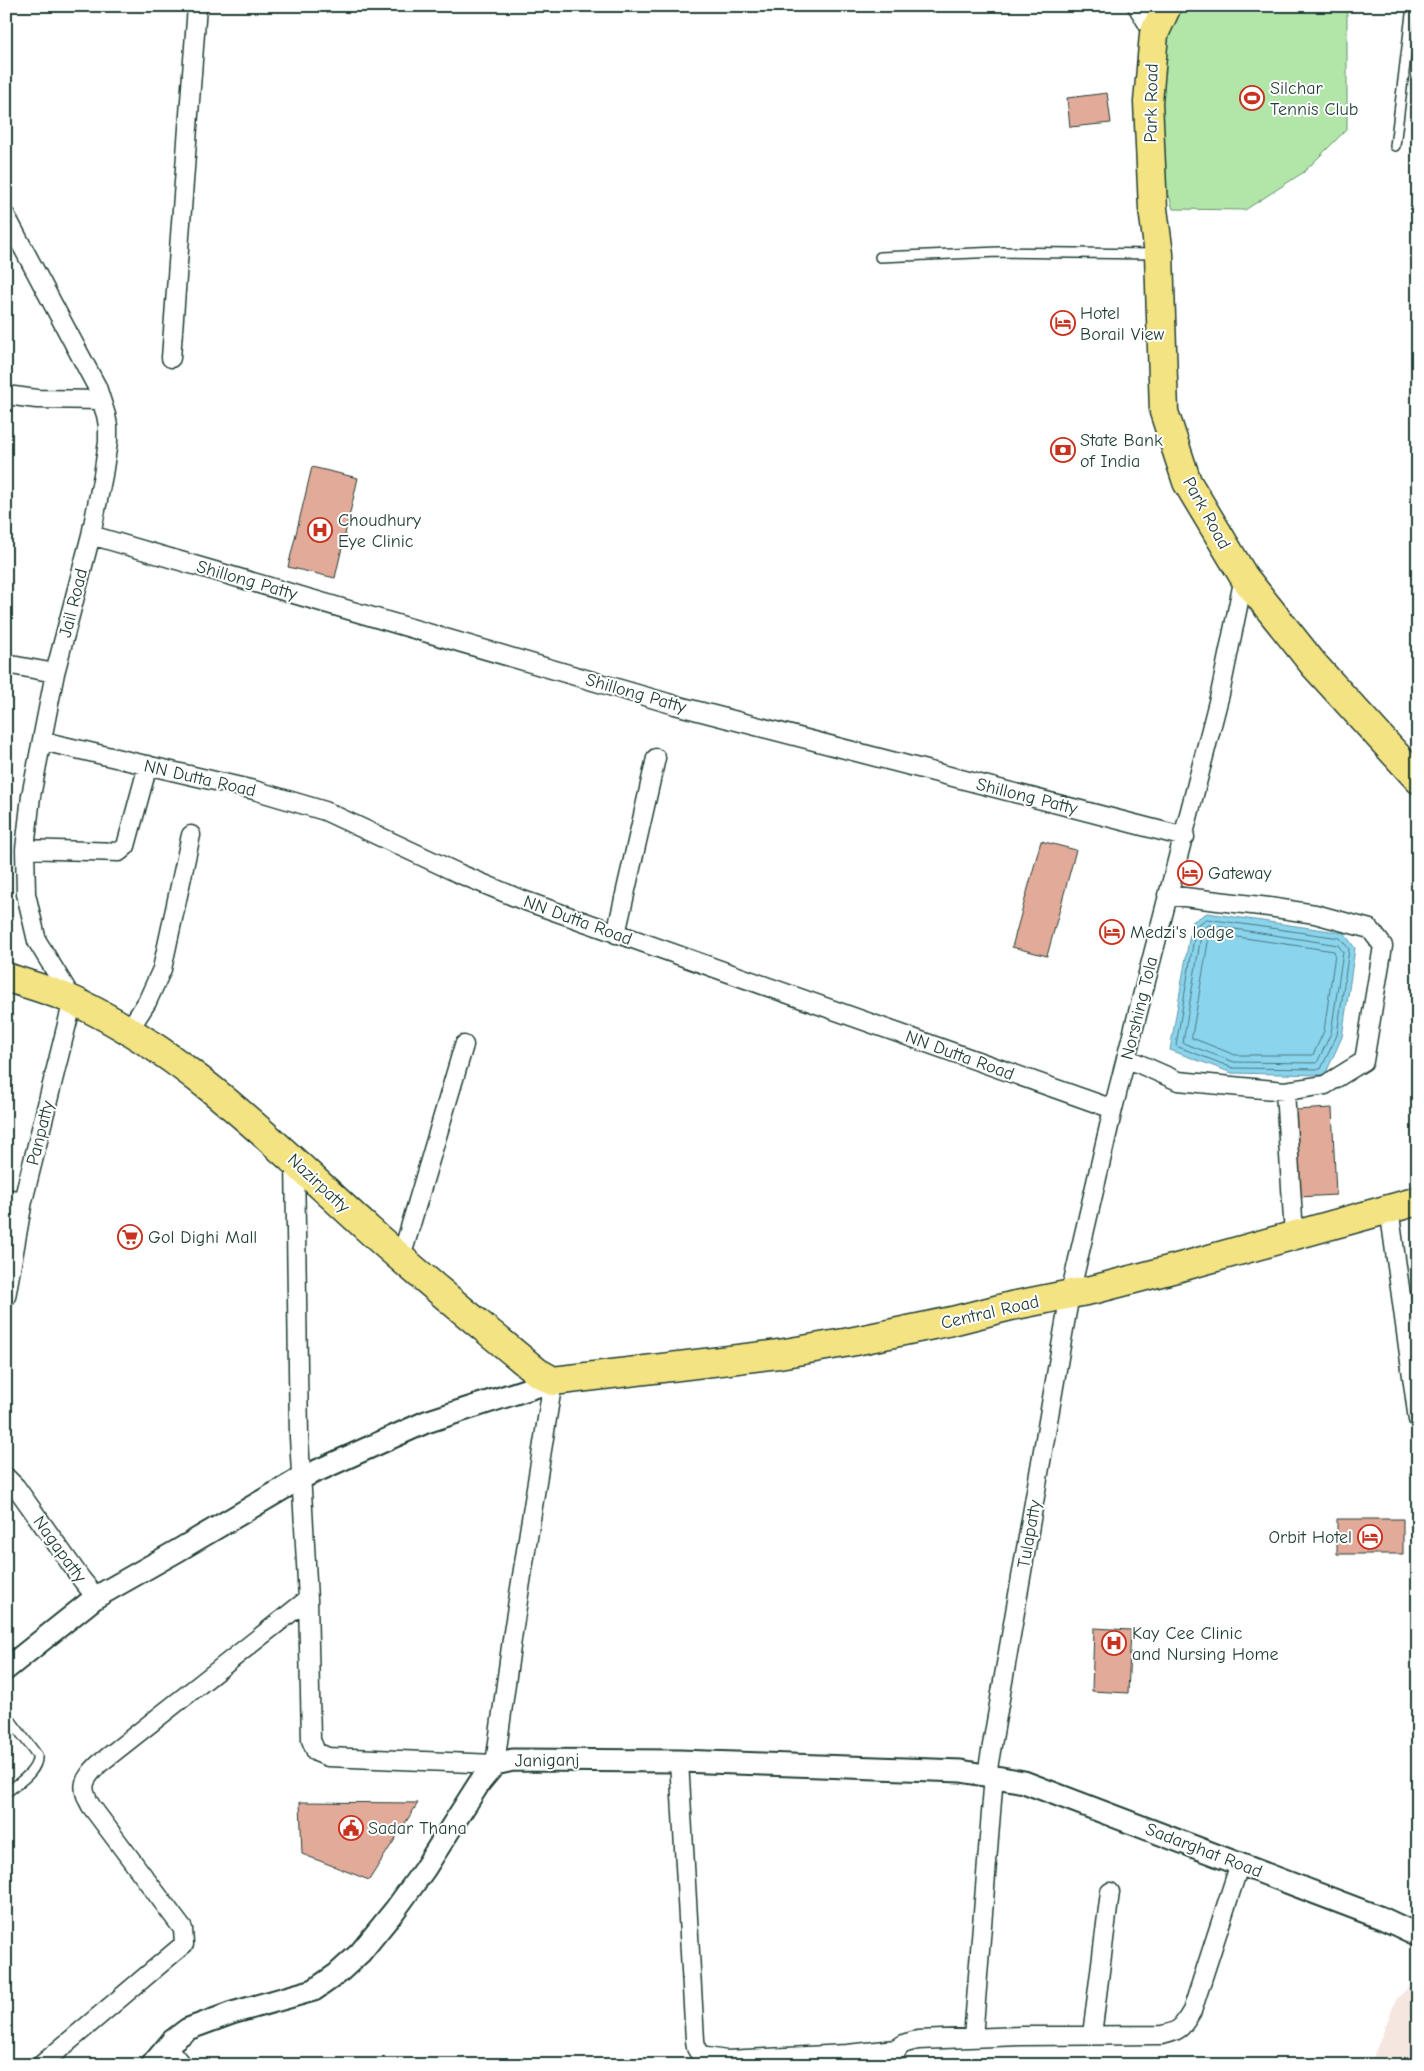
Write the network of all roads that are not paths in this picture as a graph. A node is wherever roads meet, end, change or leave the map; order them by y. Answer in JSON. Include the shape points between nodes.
{"nodes":[{"id":1,"x":197,"y":6,"type":"edge"},
{"id":2,"x":1137,"y":6,"type":"edge"},
{"id":3,"x":1167,"y":6,"type":"edge"},
{"id":4,"x":1412,"y":6,"type":"edge"},
{"id":5,"x":1154,"y":34,"type":"junction"},
{"id":6,"x":1395,"y":146,"type":"dead end"},
{"id":7,"x":6,"y":216,"type":"edge"},
{"id":8,"x":1159,"y":254,"type":"junction"},
{"id":9,"x":880,"y":257,"type":"dead end"},
{"id":10,"x":171,"y":358,"type":"dead end"},
{"id":11,"x":6,"y":395,"type":"edge"},
{"id":12,"x":101,"y":400,"type":"junction"},
{"id":13,"x":91,"y":535,"type":"junction"},
{"id":14,"x":1244,"y":577,"type":"junction"},
{"id":15,"x":6,"y":664,"type":"edge"},
{"id":16,"x":55,"y":673,"type":"junction"},
{"id":17,"x":42,"y":741,"type":"junction"},
{"id":18,"x":656,"y":758,"type":"dead end"},
{"id":19,"x":148,"y":765,"type":"junction"},
{"id":20,"x":1418,"y":778,"type":"edge"},
{"id":21,"x":191,"y":835,"type":"dead end"},
{"id":22,"x":1185,"y":837,"type":"junction"},
{"id":23,"x":25,"y":849,"type":"junction"},
{"id":24,"x":1168,"y":895,"type":"junction"},
{"id":25,"x":616,"y":934,"type":"junction"},
{"id":26,"x":6,"y":977,"type":"edge"},
{"id":27,"x":73,"y":1000,"type":"junction"},
{"id":28,"x":128,"y":1030,"type":"junction"},
{"id":29,"x":464,"y":1045,"type":"dead end"},
{"id":30,"x":1126,"y":1058,"type":"junction"},
{"id":31,"x":1285,"y":1091,"type":"junction"},
{"id":32,"x":1113,"y":1109,"type":"junction"},
{"id":33,"x":295,"y":1160,"type":"junction"},
{"id":34,"x":15,"y":1199,"type":"edge"},
{"id":35,"x":1418,"y":1201,"type":"edge"},
{"id":36,"x":1389,"y":1208,"type":"junction"},
{"id":37,"x":1294,"y":1235,"type":"junction"},
{"id":38,"x":401,"y":1258,"type":"junction"},
{"id":39,"x":1070,"y":1294,"type":"junction"},
{"id":40,"x":6,"y":1297,"type":"edge"},
{"id":41,"x":553,"y":1380,"type":"junction"},
{"id":42,"x":1418,"y":1420,"type":"edge"},
{"id":43,"x":6,"y":1477,"type":"edge"},
{"id":44,"x":301,"y":1478,"type":"junction"},
{"id":45,"x":96,"y":1597,"type":"junction"},
{"id":46,"x":308,"y":1599,"type":"junction"},
{"id":47,"x":6,"y":1669,"type":"edge"},
{"id":48,"x":6,"y":1714,"type":"edge"},
{"id":49,"x":679,"y":1761,"type":"junction"},
{"id":50,"x":495,"y":1764,"type":"junction"},
{"id":51,"x":991,"y":1775,"type":"junction"},
{"id":52,"x":6,"y":1793,"type":"edge"},
{"id":53,"x":1240,"y":1862,"type":"junction"},
{"id":54,"x":1110,"y":1892,"type":"dead end"},
{"id":55,"x":1418,"y":1935,"type":"edge"},
{"id":56,"x":1092,"y":2035,"type":"junction"},
{"id":57,"x":972,"y":2038,"type":"junction"},
{"id":58,"x":168,"y":2047,"type":"junction"},
{"id":59,"x":894,"y":2057,"type":"edge"},
{"id":60,"x":701,"y":2060,"type":"edge"},
{"id":61,"x":41,"y":2065,"type":"edge"},
{"id":62,"x":152,"y":2065,"type":"edge"},
{"id":63,"x":182,"y":2065,"type":"edge"}],
"edges":[{"from":1,"to":10,"type":"street"},
{"from":2,"to":5,"type":"street"},
{"from":3,"to":5,"type":"main road","name":"Park Road"},
{"from":4,"to":6,"type":"lane"},
{"from":5,"to":8,"type":"main road","name":"Park Road","via":[[1148,102],[1153,209]]},
{"from":7,"to":12,"type":"street","name":"Jail Road"},
{"from":8,"to":9,"type":"lane","via":[[999,252]]},
{"from":8,"to":14,"type":"main road","name":"Park Road","via":[[1164,412],[1187,482]]},
{"from":11,"to":12,"type":"street"},
{"from":12,"to":13,"type":"street","name":"Jail Road","via":[[108,442]]},
{"from":13,"to":16,"type":"street","name":"Jail Road"},
{"from":13,"to":22,"type":"street","name":"Shillong Patty","via":[[675,705]]},
{"from":14,"to":20,"type":"main road","name":"Park Road","via":[[1314,665]]},
{"from":14,"to":22,"type":"street","name":"Norshing Tola"},
{"from":15,"to":16,"type":"street"},
{"from":16,"to":17,"type":"street","name":"Jail Road"},
{"from":17,"to":19,"type":"street","name":"NN Dutta Road"},
{"from":17,"to":23,"type":"street","name":"Jail Road"},
{"from":18,"to":25,"type":"street"},
{"from":19,"to":23,"type":"street","via":[[126,846],[119,852]]},
{"from":19,"to":25,"type":"street","name":"NN Dutta Road","via":[[311,806],[460,874]]},
{"from":21,"to":28,"type":"street","via":[[162,969],[147,1002]]},
{"from":22,"to":24,"type":"street","name":"Norshing Tola"},
{"from":23,"to":27,"type":"street","name":"Jail Road","via":[[26,894],[37,941]]},
{"from":24,"to":30,"type":"street","name":"Norshing Tola"},
{"from":24,"to":31,"type":"street","via":[[1315,914],[1370,929],[1383,946],[1364,1061],[1325,1085]]},
{"from":25,"to":32,"type":"street","name":"NN Dutta Road"},
{"from":26,"to":27,"type":"main road","name":"Nazirpatty"},
{"from":27,"to":28,"type":"main road","name":"Nazirpatty"},
{"from":27,"to":34,"type":"street","name":"Panpatty"},
{"from":28,"to":33,"type":"main road","name":"Nazirpatty","via":[[213,1091]]},
{"from":29,"to":38,"type":"street"},
{"from":30,"to":31,"type":"street","via":[[1178,1081]]},
{"from":30,"to":32,"type":"street","name":"Norshing Tola"},
{"from":31,"to":37,"type":"street"},
{"from":32,"to":39,"type":"street","name":"Norshing Tola"},
{"from":33,"to":38,"type":"main road","name":"Nazirpatty"},
{"from":33,"to":44,"type":"street"},
{"from":34,"to":40,"type":"street","name":"Panpatty"},
{"from":35,"to":36,"type":"main road","name":"Central Road"},
{"from":36,"to":37,"type":"main road","name":"Central Road"},
{"from":36,"to":42,"type":"street"},
{"from":37,"to":39,"type":"main road","name":"Central Road"},
{"from":38,"to":41,"type":"main road","name":"Nazirpatty","via":[[537,1372]]},
{"from":39,"to":41,"type":"main road","name":"Central Road","via":[[850,1342],[653,1370]]},
{"from":39,"to":51,"type":"street","name":"Tulapatty"},
{"from":41,"to":44,"type":"street","via":[[426,1422]]},
{"from":41,"to":50,"type":"street","name":"Janiganj"},
{"from":43,"to":45,"type":"street","name":"Nagapatty"},
{"from":44,"to":45,"type":"street"},
{"from":44,"to":46,"type":"street"},
{"from":45,"to":47,"type":"street"},
{"from":46,"to":50,"type":"street","via":[[311,1740],[316,1752],[328,1757]]},
{"from":46,"to":61,"type":"street","via":[[99,1764],[84,1782],[84,1794],[91,1806],[183,1929],[184,1944]]},
{"from":48,"to":52,"type":"lane","via":[[37,1755],[38,1762]]},
{"from":49,"to":50,"type":"street","name":"Janiganj","via":[[528,1759]]},
{"from":49,"to":51,"type":"street","name":"Janiganj","via":[[961,1771]]},
{"from":49,"to":60,"type":"street","via":[[694,2040]]},
{"from":50,"to":58,"type":"street","via":[[395,1910],[360,1953],[337,1974],[314,1990],[232,2013],[188,2030]]},
{"from":51,"to":53,"type":"street","name":"Sadarghat Road","via":[[1024,1782]]},
{"from":51,"to":57,"type":"street","name":"Tulapatty"},
{"from":53,"to":55,"type":"street","name":"Sadarghat Road"},
{"from":53,"to":56,"type":"street","via":[[1192,2011],[1183,2026],[1176,2032],[1162,2035]]},
{"from":54,"to":56,"type":"street"},
{"from":56,"to":57,"type":"street"},
{"from":57,"to":59,"type":"street","via":[[918,2040],[902,2044]]},
{"from":58,"to":62,"type":"street"},
{"from":58,"to":63,"type":"street"},
{"from":59,"to":60,"type":"street","via":[[847,2054]]}]}
